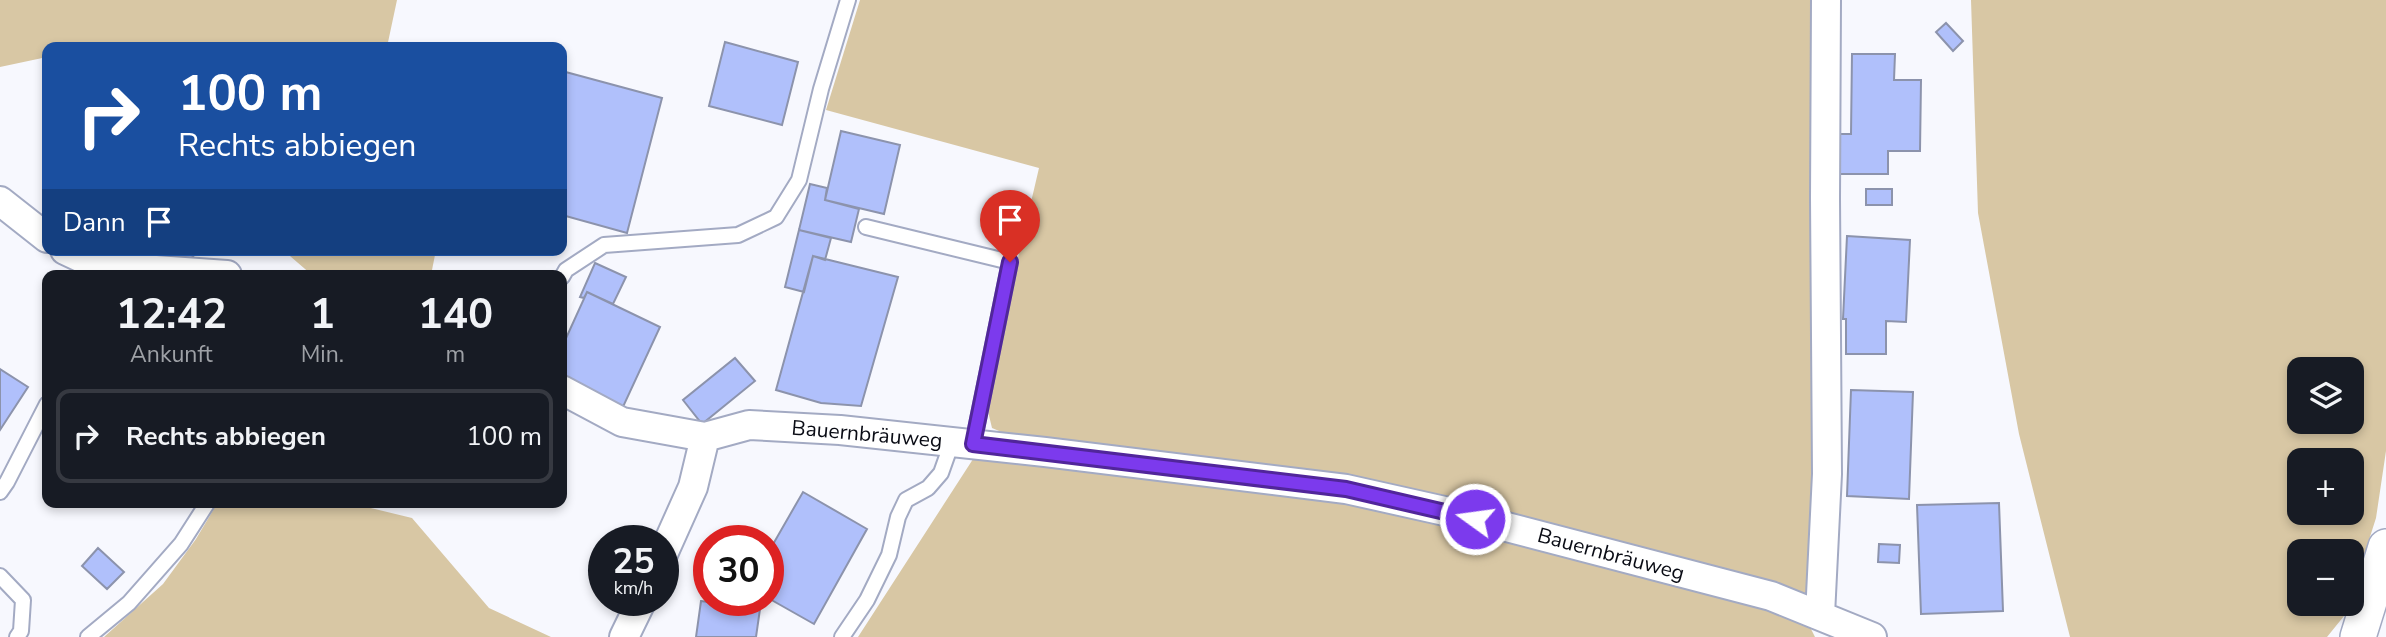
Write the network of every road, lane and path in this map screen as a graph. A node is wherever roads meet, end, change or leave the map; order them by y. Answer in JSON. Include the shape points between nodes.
{"nodes":[{"id":1,"x":848,"y":0,"type":"edge"},
{"id":2,"x":1826,"y":0,"type":"edge"},
{"id":3,"x":0,"y":201,"type":"edge"},
{"id":4,"x":866,"y":227,"type":"dead end"},
{"id":5,"x":42,"y":234,"type":"edge"},
{"id":6,"x":75,"y":256,"type":"edge"},
{"id":7,"x":97,"y":270,"type":"edge"},
{"id":8,"x":566,"y":270,"type":"edge"},
{"id":9,"x":567,"y":393,"type":"edge"},
{"id":10,"x":42,"y":414,"type":"edge"},
{"id":11,"x":705,"y":437,"type":"junction"},
{"id":12,"x":962,"y":443,"type":"junction"},
{"id":13,"x":0,"y":492,"type":"edge"},
{"id":14,"x":204,"y":508,"type":"edge"},
{"id":15,"x":676,"y":525,"type":"edge"},
{"id":16,"x":2386,"y":547,"type":"edge"},
{"id":17,"x":0,"y":576,"type":"edge"},
{"id":18,"x":634,"y":616,"type":"edge"},
{"id":19,"x":1824,"y":626,"type":"edge"},
{"id":20,"x":18,"y":637,"type":"edge"},
{"id":21,"x":88,"y":637,"type":"edge"},
{"id":22,"x":624,"y":637,"type":"edge"},
{"id":23,"x":842,"y":637,"type":"edge"},
{"id":24,"x":1872,"y":637,"type":"edge"},
{"id":25,"x":2358,"y":637,"type":"edge"}],
"edges":[{"from":1,"to":8,"type":"lane","via":[[799,180],[776,217],[738,235],[604,245]]},
{"from":2,"to":19,"type":"street"},
{"from":3,"to":5,"type":"street"},
{"from":4,"to":12,"type":"lane","via":[[1010,262]]},
{"from":6,"to":7,"type":"street"},
{"from":9,"to":11,"type":"street","name":"Bauernbräuweg","via":[[622,422]]},
{"from":10,"to":13,"type":"lane"},
{"from":11,"to":12,"type":"street","name":"Bauernbräuweg","via":[[749,425]]},
{"from":11,"to":15,"type":"street","via":[[694,487]]},
{"from":12,"to":19,"type":"street","name":"Bauernbräuweg","via":[[1346,489],[1771,596]]},
{"from":12,"to":23,"type":"lane","via":[[928,488],[906,500],[889,555]]},
{"from":14,"to":21,"type":"lane","via":[[181,544],[129,603]]},
{"from":16,"to":25,"type":"street"},
{"from":17,"to":20,"type":"lane","via":[[23,600]]},
{"from":18,"to":22,"type":"street"},
{"from":19,"to":24,"type":"street","name":"Bauernbräuweg"}]}
